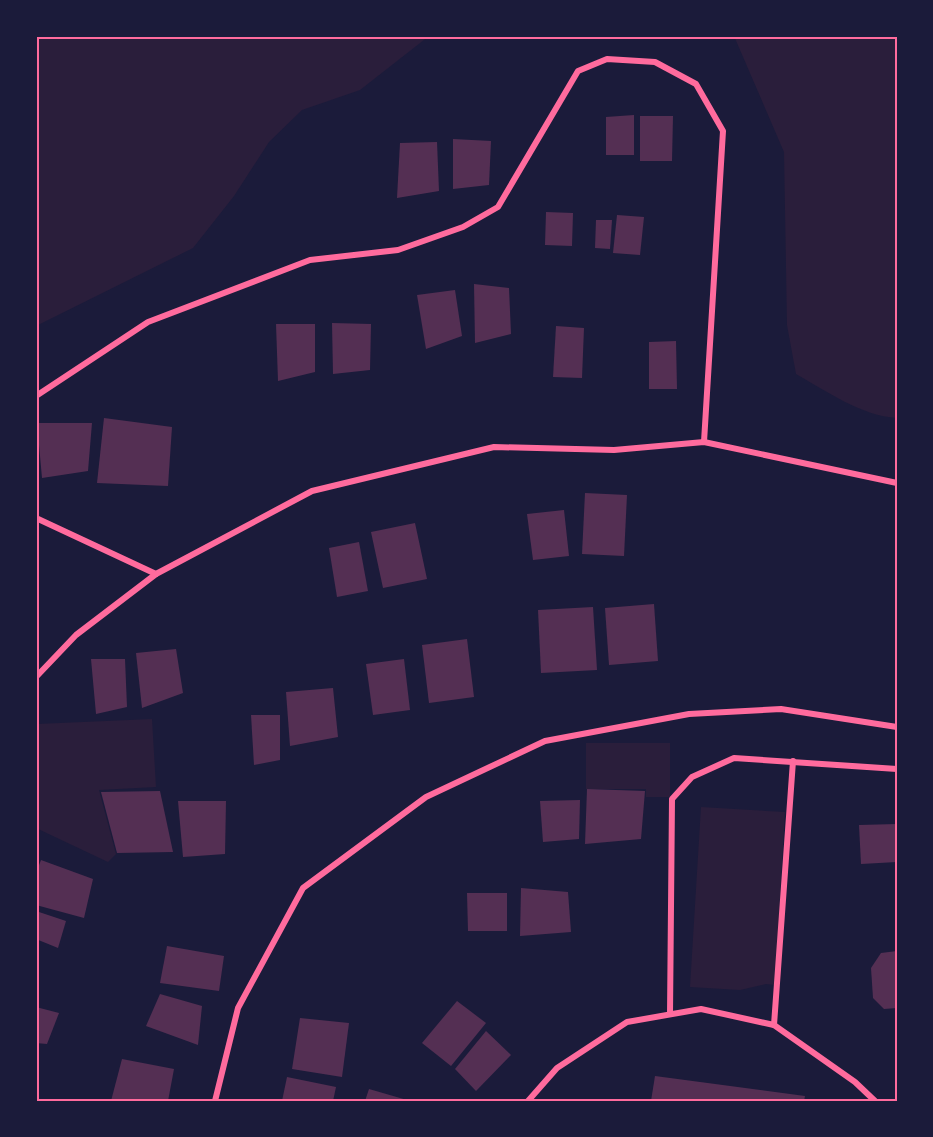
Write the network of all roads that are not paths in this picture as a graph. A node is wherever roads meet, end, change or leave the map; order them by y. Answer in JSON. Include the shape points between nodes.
{"nodes":[{"id":1,"x":36,"y":396,"type":"edge"},
{"id":2,"x":704,"y":442,"type":"junction"},
{"id":3,"x":897,"y":483,"type":"edge"},
{"id":4,"x":36,"y":518,"type":"edge"},
{"id":5,"x":156,"y":574,"type":"junction"},
{"id":6,"x":36,"y":677,"type":"edge"},
{"id":7,"x":897,"y":727,"type":"edge"},
{"id":8,"x":794,"y":761,"type":"junction"},
{"id":9,"x":897,"y":769,"type":"edge"},
{"id":10,"x":670,"y":1014,"type":"junction"},
{"id":11,"x":774,"y":1025,"type":"junction"},
{"id":12,"x":215,"y":1101,"type":"edge"},
{"id":13,"x":528,"y":1101,"type":"edge"},
{"id":14,"x":875,"y":1101,"type":"edge"}],
"edges":[{"from":1,"to":2,"type":"street","via":[[148,322],[310,260],[398,250],[463,227],[498,207],[579,70],[607,59],[655,62],[696,84],[723,131]]},
{"from":2,"to":3,"type":"street"},
{"from":2,"to":5,"type":"street","via":[[614,450],[494,447],[312,491]]},
{"from":4,"to":5,"type":"street"},
{"from":5,"to":6,"type":"street","via":[[76,635]]},
{"from":7,"to":12,"type":"street","via":[[780,709],[689,714],[544,741],[426,797],[303,888],[238,1008]]},
{"from":8,"to":9,"type":"street"},
{"from":8,"to":10,"type":"street","via":[[734,758],[692,777],[672,799]]},
{"from":8,"to":11,"type":"street"},
{"from":10,"to":11,"type":"street","via":[[700,1009]]},
{"from":10,"to":13,"type":"street","via":[[627,1022],[557,1068]]},
{"from":11,"to":14,"type":"street","via":[[855,1082]]}]}
